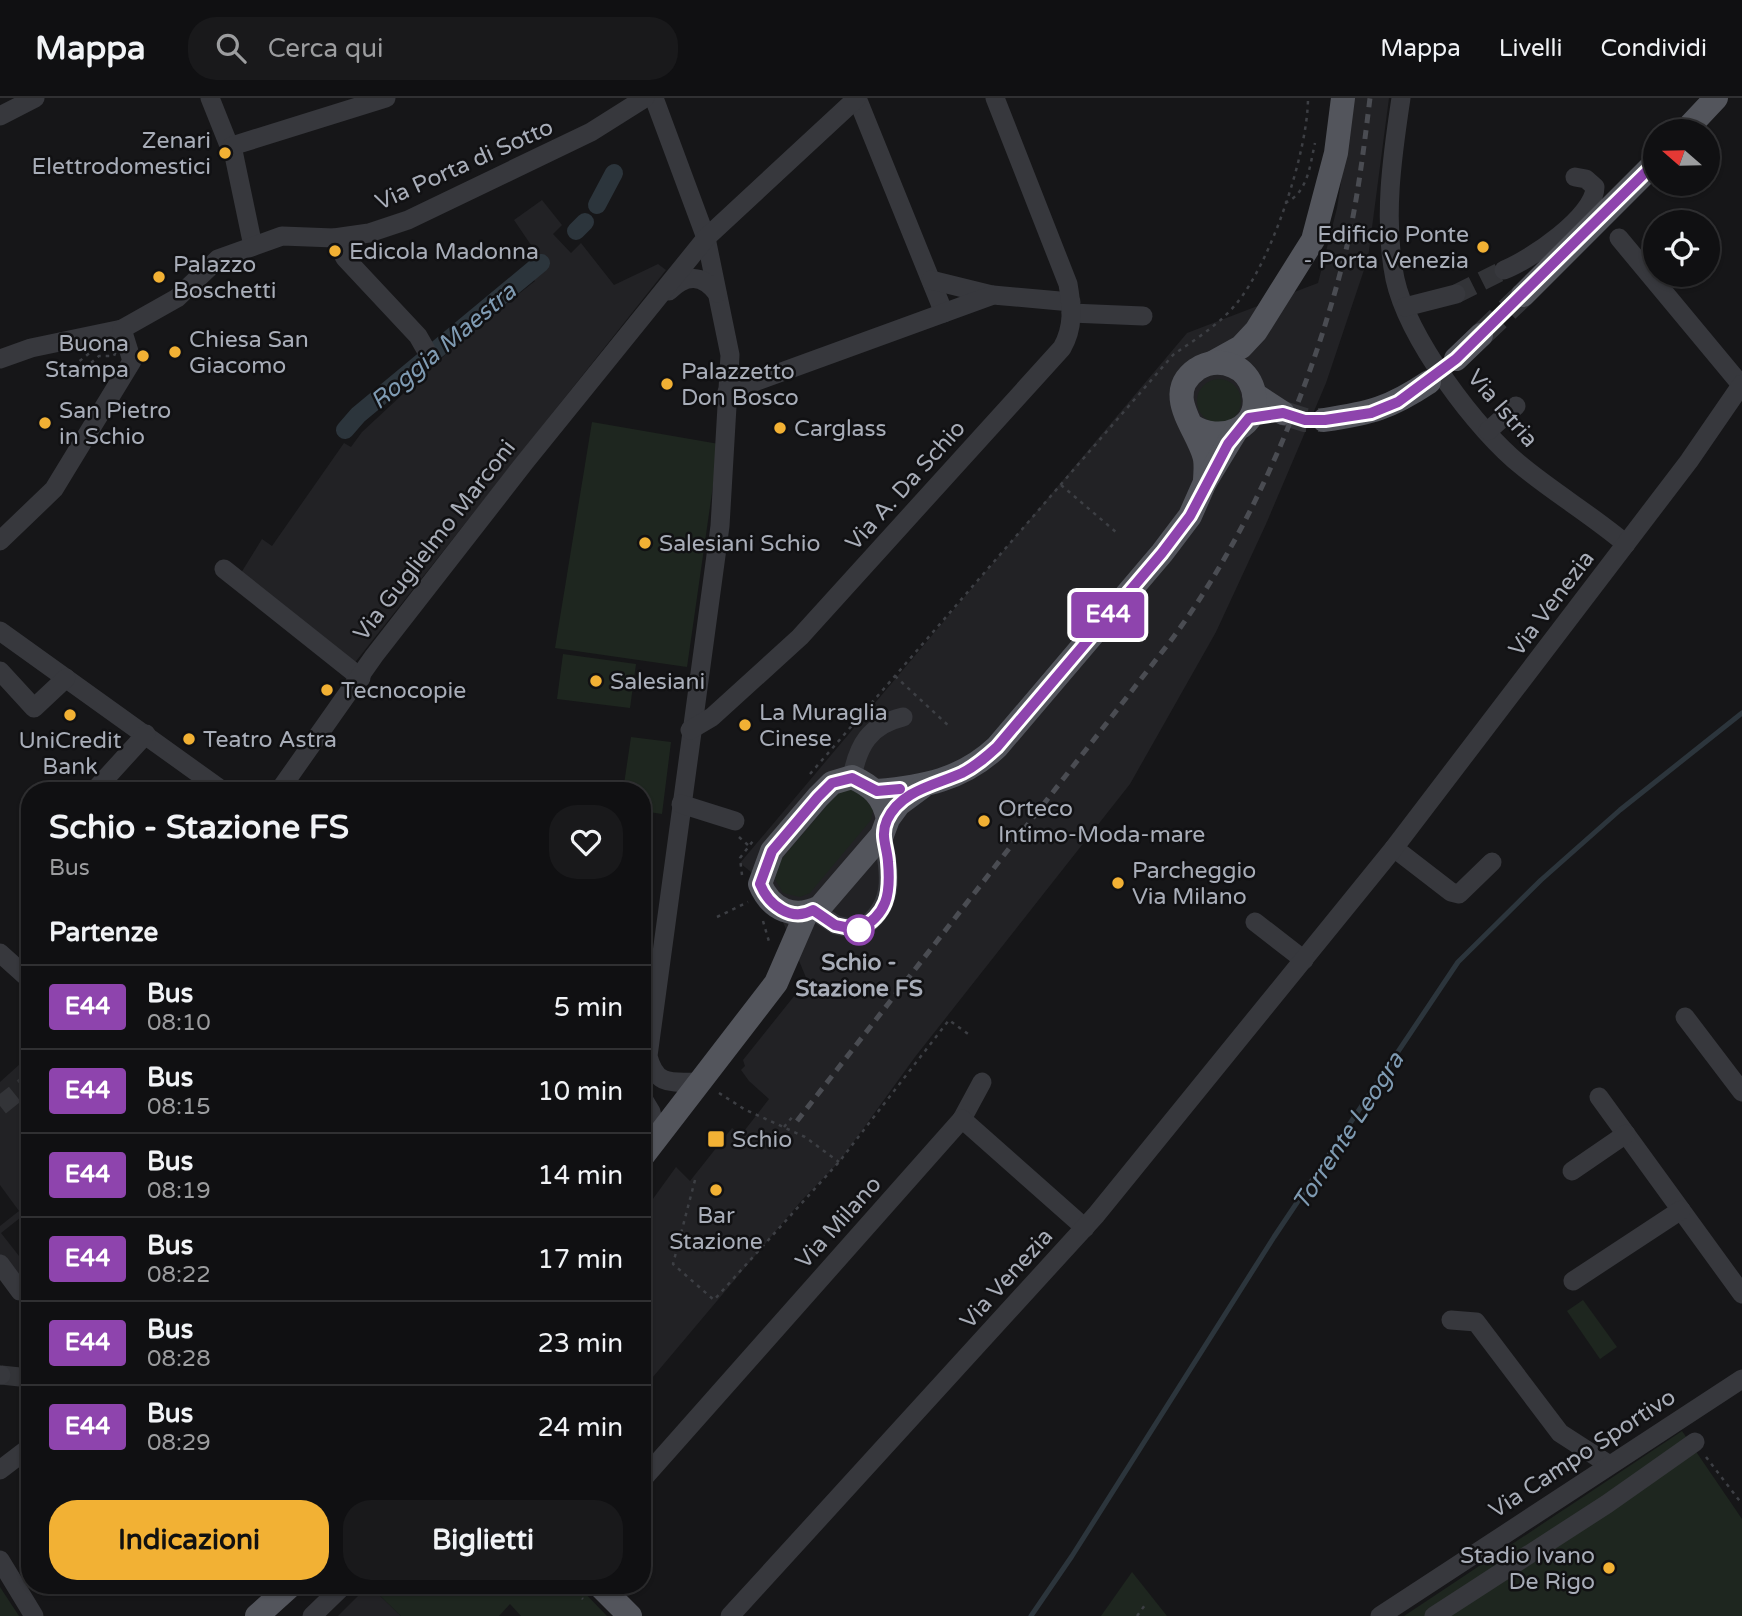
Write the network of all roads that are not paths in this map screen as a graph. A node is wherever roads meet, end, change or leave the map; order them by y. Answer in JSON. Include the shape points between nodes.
{"nodes":[{"id":1,"x":35,"y":98,"type":"edge"},
{"id":2,"x":210,"y":98,"type":"edge"},
{"id":3,"x":386,"y":98,"type":"edge"},
{"id":4,"x":645,"y":98,"type":"edge"},
{"id":5,"x":654,"y":98,"type":"edge"},
{"id":6,"x":857,"y":98,"type":"edge"},
{"id":7,"x":995,"y":98,"type":"edge"},
{"id":8,"x":1343,"y":98,"type":"edge"},
{"id":9,"x":1401,"y":98,"type":"edge"},
{"id":10,"x":1716,"y":98,"type":"edge"},
{"id":11,"x":0,"y":116,"type":"edge"},
{"id":12,"x":1696,"y":119,"type":"edge"},
{"id":13,"x":232,"y":146,"type":"junction"},
{"id":14,"x":1643,"y":175,"type":"edge"},
{"id":15,"x":1575,"y":177,"type":"dead end"},
{"id":16,"x":706,"y":238,"type":"junction"},
{"id":17,"x":1619,"y":238,"type":"dead end"},
{"id":18,"x":334,"y":239,"type":"junction"},
{"id":19,"x":253,"y":246,"type":"junction"},
{"id":20,"x":1504,"y":270,"type":"tunnel mouth"},
{"id":21,"x":931,"y":279,"type":"junction"},
{"id":22,"x":717,"y":293,"type":"junction"},
{"id":23,"x":1456,"y":294,"type":"tunnel mouth"},
{"id":24,"x":993,"y":295,"type":"junction"},
{"id":25,"x":1523,"y":295,"type":"tunnel mouth"},
{"id":26,"x":1071,"y":307,"type":"junction"},
{"id":27,"x":1405,"y":307,"type":"junction"},
{"id":28,"x":944,"y":313,"type":"junction"},
{"id":29,"x":1143,"y":316,"type":"dead end"},
{"id":30,"x":637,"y":324,"type":"junction"},
{"id":31,"x":122,"y":329,"type":"junction"},
{"id":32,"x":1256,"y":331,"type":"junction"},
{"id":33,"x":1480,"y":335,"type":"tunnel mouth"},
{"id":34,"x":426,"y":350,"type":"dead end"},
{"id":35,"x":0,"y":359,"type":"edge"},
{"id":36,"x":1456,"y":359,"type":"dead end"},
{"id":37,"x":1214,"y":362,"type":"junction"},
{"id":38,"x":1429,"y":382,"type":"dead end"},
{"id":39,"x":1250,"y":385,"type":"junction"},
{"id":40,"x":1742,"y":385,"type":"edge"},
{"id":41,"x":727,"y":392,"type":"junction"},
{"id":42,"x":1516,"y":406,"type":"dead end"},
{"id":43,"x":1325,"y":420,"type":"tunnel mouth"},
{"id":44,"x":1191,"y":425,"type":"junction"},
{"id":45,"x":1243,"y":425,"type":"junction"},
{"id":46,"x":1488,"y":431,"type":"junction"},
{"id":47,"x":1205,"y":482,"type":"junction"},
{"id":48,"x":0,"y":541,"type":"edge"},
{"id":49,"x":1626,"y":544,"type":"junction"},
{"id":50,"x":224,"y":569,"type":"dead end"},
{"id":51,"x":0,"y":631,"type":"edge"},
{"id":52,"x":0,"y":671,"type":"edge"},
{"id":53,"x":66,"y":678,"type":"junction"},
{"id":54,"x":361,"y":678,"type":"junction"},
{"id":55,"x":903,"y":717,"type":"dead end"},
{"id":56,"x":690,"y":730,"type":"junction"},
{"id":57,"x":146,"y":734,"type":"junction"},
{"id":58,"x":852,"y":778,"type":"junction"},
{"id":59,"x":102,"y":782,"type":"edge"},
{"id":60,"x":211,"y":782,"type":"edge"},
{"id":61,"x":286,"y":782,"type":"edge"},
{"id":62,"x":923,"y":787,"type":"junction"},
{"id":63,"x":877,"y":791,"type":"junction"},
{"id":64,"x":681,"y":804,"type":"junction"},
{"id":65,"x":735,"y":821,"type":"dead end"},
{"id":66,"x":885,"y":827,"type":"junction"},
{"id":67,"x":1394,"y":848,"type":"junction"},
{"id":68,"x":1492,"y":862,"type":"dead end"},
{"id":69,"x":777,"y":908,"type":"junction"},
{"id":70,"x":809,"y":912,"type":"junction"},
{"id":71,"x":1255,"y":922,"type":"dead end"},
{"id":72,"x":0,"y":953,"type":"edge"},
{"id":73,"x":1304,"y":960,"type":"junction"},
{"id":74,"x":786,"y":962,"type":"junction"},
{"id":75,"x":21,"y":972,"type":"edge"},
{"id":76,"x":651,"y":1014,"type":"edge"},
{"id":77,"x":1685,"y":1017,"type":"dead end"},
{"id":78,"x":651,"y":1070,"type":"edge"},
{"id":79,"x":982,"y":1082,"type":"dead end"},
{"id":80,"x":706,"y":1085,"type":"junction"},
{"id":81,"x":1742,"y":1092,"type":"edge"},
{"id":82,"x":1599,"y":1097,"type":"dead end"},
{"id":83,"x":651,"y":1112,"type":"edge"},
{"id":84,"x":962,"y":1119,"type":"junction"},
{"id":85,"x":1626,"y":1134,"type":"junction"},
{"id":86,"x":657,"y":1136,"type":"junction"},
{"id":87,"x":651,"y":1144,"type":"edge"},
{"id":88,"x":1572,"y":1171,"type":"dead end"},
{"id":89,"x":1681,"y":1210,"type":"junction"},
{"id":90,"x":1085,"y":1228,"type":"junction"},
{"id":91,"x":0,"y":1264,"type":"edge"},
{"id":92,"x":1573,"y":1282,"type":"dead end"},
{"id":93,"x":21,"y":1290,"type":"edge"},
{"id":94,"x":1742,"y":1294,"type":"edge"},
{"id":95,"x":1451,"y":1320,"type":"dead end"},
{"id":96,"x":1742,"y":1379,"type":"edge"},
{"id":97,"x":1695,"y":1442,"type":"road end"},
{"id":98,"x":21,"y":1454,"type":"edge"},
{"id":99,"x":1608,"y":1464,"type":"junction"},
{"id":100,"x":0,"y":1470,"type":"edge"},
{"id":101,"x":651,"y":1470,"type":"edge"},
{"id":102,"x":0,"y":1560,"type":"edge"},
{"id":103,"x":281,"y":1594,"type":"edge"},
{"id":104,"x":335,"y":1594,"type":"edge"},
{"id":105,"x":608,"y":1594,"type":"edge"},
{"id":106,"x":34,"y":1616,"type":"edge"},
{"id":107,"x":257,"y":1616,"type":"edge"},
{"id":108,"x":312,"y":1616,"type":"edge"},
{"id":109,"x":630,"y":1616,"type":"edge"},
{"id":110,"x":730,"y":1616,"type":"edge"},
{"id":111,"x":1380,"y":1616,"type":"edge"},
{"id":112,"x":1434,"y":1616,"type":"edge"}],
"edges":[{"from":1,"to":11,"type":"street"},
{"from":2,"to":13,"type":"street"},
{"from":3,"to":13,"type":"street"},
{"from":4,"to":18,"type":"street","name":"Via Porta di Sotto","via":[[591,132],[408,220]]},
{"from":5,"to":16,"type":"street"},
{"from":6,"to":16,"type":"street","name":"Via Guglielmo Marconi"},
{"from":6,"to":21,"type":"street"},
{"from":7,"to":26,"type":"street","via":[[1068,284]]},
{"from":8,"to":32,"type":"main road","via":[[1336,153],[1313,240]]},
{"from":9,"to":27,"type":"street","name":"Via Istria","via":[[1390,208],[1395,280]]},
{"from":10,"to":12,"type":"main road"},
{"from":13,"to":19,"type":"street"},
{"from":14,"to":25,"type":"main road"},
{"from":15,"to":20,"type":"street","via":[[1595,187],[1592,201],[1541,250]]},
{"from":16,"to":22,"type":"street"},
{"from":16,"to":30,"type":"street","name":"Via Guglielmo Marconi"},
{"from":17,"to":40,"type":"street"},
{"from":18,"to":19,"type":"street","name":"Via Porta di Sotto","via":[[282,236]]},
{"from":18,"to":34,"type":"street","via":[[345,258]]},
{"from":19,"to":31,"type":"street","name":"Via Porta di Sotto","via":[[218,259],[177,298]]},
{"from":21,"to":24,"type":"street"},
{"from":21,"to":28,"type":"street"},
{"from":22,"to":30,"type":"street","name":"Via Guglielmo Marconi","via":[[703,279],[687,278]]},
{"from":22,"to":41,"type":"street","via":[[730,355]]},
{"from":23,"to":27,"type":"street"},
{"from":24,"to":26,"type":"street"},
{"from":24,"to":28,"type":"street"},
{"from":26,"to":29,"type":"street"},
{"from":26,"to":56,"type":"street","name":"Via A. Da Schio","via":[[1068,337],[1062,348],[800,636],[712,717]]},
{"from":27,"to":46,"type":"street","name":"Via Istria","via":[[1443,376]]},
{"from":28,"to":41,"type":"street"},
{"from":30,"to":54,"type":"street","name":"Via Guglielmo Marconi"},
{"from":31,"to":35,"type":"street","name":"Via Porta di Sotto"},
{"from":31,"to":48,"type":"street","via":[[132,360],[54,489]]},
{"from":32,"to":37,"type":"main road","via":[[1241,347]]},
{"from":32,"to":39,"type":"main road"},
{"from":33,"to":36,"type":"main road"},
{"from":37,"to":39,"type":"main road","via":[[1226,363]]},
{"from":37,"to":44,"type":"main road","via":[[1203,365],[1185,381],[1181,404]]},
{"from":38,"to":43,"type":"main road","via":[[1371,413]]},
{"from":39,"to":45,"type":"main road","via":[[1283,413]]},
{"from":40,"to":49,"type":"street","name":"Via Venezia"},
{"from":41,"to":56,"type":"street","via":[[720,526]]},
{"from":42,"to":46,"type":"street"},
{"from":44,"to":45,"type":"main road","via":[[1212,436]]},
{"from":44,"to":47,"type":"main road","via":[[1205,457]]},
{"from":45,"to":47,"type":"main road"},
{"from":46,"to":49,"type":"street","name":"Via Istria","via":[[1521,466]]},
{"from":47,"to":62,"type":"main road","via":[[1190,516],[1162,553],[997,747],[961,774]]},
{"from":49,"to":67,"type":"street","name":"Via Venezia"},
{"from":50,"to":54,"type":"street"},
{"from":51,"to":53,"type":"street"},
{"from":52,"to":53,"type":"street","via":[[34,708]]},
{"from":53,"to":57,"type":"street"},
{"from":54,"to":61,"type":"street","name":"Via Guglielmo Marconi"},
{"from":55,"to":58,"type":"street","via":[[883,722],[868,734],[856,754]]},
{"from":56,"to":64,"type":"street"},
{"from":57,"to":59,"type":"street"},
{"from":57,"to":60,"type":"street"},
{"from":58,"to":63,"type":"main road"},
{"from":58,"to":69,"type":"main road","via":[[832,783],[772,851],[760,884]]},
{"from":62,"to":63,"type":"main road"},
{"from":62,"to":66,"type":"main road","via":[[899,804]]},
{"from":63,"to":66,"type":"main road"},
{"from":64,"to":65,"type":"street"},
{"from":64,"to":76,"type":"street"},
{"from":66,"to":70,"type":"main road","via":[[847,877]]},
{"from":66,"to":70,"type":"street","via":[[887,900],[877,920],[859,930]]},
{"from":67,"to":68,"type":"street","via":[[1459,894]]},
{"from":67,"to":73,"type":"street","name":"Via Venezia"},
{"from":69,"to":70,"type":"main road"},
{"from":69,"to":74,"type":"main road"},
{"from":70,"to":74,"type":"main road"},
{"from":71,"to":73,"type":"street"},
{"from":72,"to":75,"type":"street"},
{"from":73,"to":90,"type":"street","name":"Via Venezia"},
{"from":74,"to":80,"type":"main road"},
{"from":77,"to":81,"type":"street"},
{"from":78,"to":80,"type":"street","via":[[662,1080]]},
{"from":79,"to":84,"type":"street","name":"Via Milano"},
{"from":80,"to":86,"type":"main road"},
{"from":82,"to":85,"type":"street"},
{"from":83,"to":86,"type":"street"},
{"from":84,"to":90,"type":"street"},
{"from":84,"to":101,"type":"street","name":"Via Milano"},
{"from":85,"to":88,"type":"street"},
{"from":85,"to":89,"type":"street"},
{"from":86,"to":87,"type":"main road"},
{"from":89,"to":92,"type":"street"},
{"from":89,"to":94,"type":"street"},
{"from":90,"to":110,"type":"street","name":"Via Venezia"},
{"from":91,"to":93,"type":"street"},
{"from":95,"to":99,"type":"street","via":[[1476,1322],[1560,1433]]},
{"from":96,"to":99,"type":"street","name":"Via Campo Sportivo"},
{"from":97,"to":112,"type":"street"},
{"from":98,"to":100,"type":"street"},
{"from":99,"to":111,"type":"street","name":"Via Campo Sportivo"},
{"from":102,"to":106,"type":"street"},
{"from":103,"to":107,"type":"main road"},
{"from":104,"to":108,"type":"street"},
{"from":105,"to":109,"type":"main road"}]}
